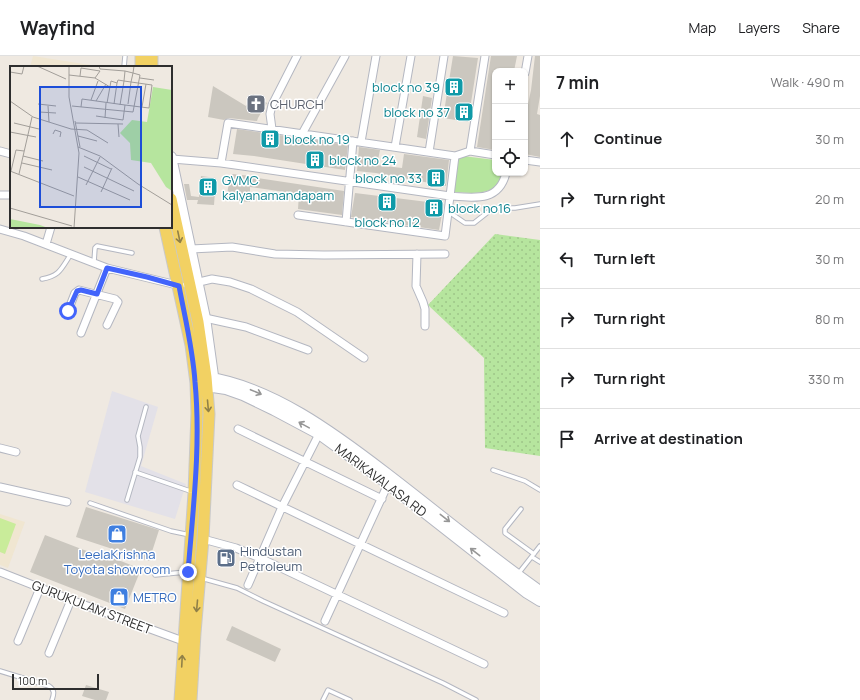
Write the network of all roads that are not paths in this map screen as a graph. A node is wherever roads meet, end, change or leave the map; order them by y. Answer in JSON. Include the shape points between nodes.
{"nodes":[{"id":1,"x":125,"y":56,"type":"edge"},
{"id":2,"x":298,"y":56,"type":"edge"},
{"id":3,"x":345,"y":56,"type":"edge"},
{"id":4,"x":376,"y":56,"type":"edge"},
{"id":5,"x":411,"y":56,"type":"edge"},
{"id":6,"x":444,"y":56,"type":"edge"},
{"id":7,"x":485,"y":56,"type":"edge"},
{"id":8,"x":528,"y":56,"type":"edge"},
{"id":9,"x":124,"y":66,"type":"edge"},
{"id":10,"x":526,"y":68,"type":"edge"},
{"id":11,"x":272,"y":129,"type":"junction"},
{"id":12,"x":302,"y":134,"type":"junction"},
{"id":13,"x":357,"y":142,"type":"junction"},
{"id":14,"x":395,"y":147,"type":"junction"},
{"id":15,"x":0,"y":151,"type":"edge"},
{"id":16,"x":470,"y":151,"type":"junction"},
{"id":17,"x":429,"y":152,"type":"junction"},
{"id":18,"x":10,"y":154,"type":"edge"},
{"id":19,"x":492,"y":155,"type":"edge"},
{"id":20,"x":455,"y":156,"type":"junction"},
{"id":21,"x":172,"y":158,"type":"edge"},
{"id":22,"x":528,"y":160,"type":"edge"},
{"id":23,"x":540,"y":162,"type":"edge"},
{"id":24,"x":221,"y":163,"type":"junction"},
{"id":25,"x":505,"y":176,"type":"edge"},
{"id":26,"x":350,"y":181,"type":"junction"},
{"id":27,"x":450,"y":196,"type":"junction"},
{"id":28,"x":172,"y":203,"type":"edge"},
{"id":29,"x":540,"y":204,"type":"edge"},
{"id":30,"x":448,"y":212,"type":"junction"},
{"id":31,"x":298,"y":214,"type":"dead end"},
{"id":32,"x":346,"y":222,"type":"junction"},
{"id":33,"x":51,"y":228,"type":"edge"},
{"id":34,"x":165,"y":228,"type":"edge"},
{"id":35,"x":0,"y":229,"type":"edge"},
{"id":36,"x":46,"y":244,"type":"junction"},
{"id":37,"x":191,"y":249,"type":"junction"},
{"id":38,"x":132,"y":253,"type":"dead end"},
{"id":39,"x":71,"y":254,"type":"junction"},
{"id":40,"x":417,"y":254,"type":"junction"},
{"id":41,"x":445,"y":254,"type":"dead end"},
{"id":42,"x":94,"y":263,"type":"junction"},
{"id":43,"x":107,"y":268,"type":"junction"},
{"id":44,"x":42,"y":279,"type":"dead end"},
{"id":45,"x":194,"y":283,"type":"junction"},
{"id":46,"x":179,"y":286,"type":"junction"},
{"id":47,"x":97,"y":294,"type":"junction"},
{"id":48,"x":68,"y":311,"type":"dead end"},
{"id":49,"x":205,"y":318,"type":"junction"},
{"id":50,"x":108,"y":325,"type":"dead end"},
{"id":51,"x":425,"y":326,"type":"dead end"},
{"id":52,"x":81,"y":333,"type":"dead end"},
{"id":53,"x":308,"y":350,"type":"dead end"},
{"id":54,"x":364,"y":358,"type":"dead end"},
{"id":55,"x":210,"y":382,"type":"junction"},
{"id":56,"x":146,"y":407,"type":"dead end"},
{"id":57,"x":238,"y":429,"type":"dead end"},
{"id":58,"x":319,"y":434,"type":"junction"},
{"id":59,"x":0,"y":448,"type":"edge"},
{"id":60,"x":16,"y":452,"type":"dead end"},
{"id":61,"x":305,"y":461,"type":"junction"},
{"id":62,"x":493,"y":470,"type":"dead end"},
{"id":63,"x":135,"y":472,"type":"junction"},
{"id":64,"x":388,"y":484,"type":"junction"},
{"id":65,"x":238,"y":485,"type":"dead end"},
{"id":66,"x":0,"y":487,"type":"edge"},
{"id":67,"x":540,"y":490,"type":"edge"},
{"id":68,"x":194,"y":493,"type":"junction"},
{"id":69,"x":382,"y":499,"type":"junction"},
{"id":70,"x":127,"y":500,"type":"dead end"},
{"id":71,"x":66,"y":502,"type":"dead end"},
{"id":72,"x":90,"y":503,"type":"dead end"},
{"id":73,"x":282,"y":507,"type":"junction"},
{"id":74,"x":521,"y":509,"type":"dead end"},
{"id":75,"x":191,"y":536,"type":"junction"},
{"id":76,"x":203,"y":538,"type":"junction"},
{"id":77,"x":360,"y":545,"type":"junction"},
{"id":78,"x":540,"y":546,"type":"edge"},
{"id":79,"x":533,"y":555,"type":"junction"},
{"id":80,"x":260,"y":558,"type":"junction"},
{"id":81,"x":540,"y":562,"type":"edge"},
{"id":82,"x":501,"y":567,"type":"junction"},
{"id":83,"x":0,"y":572,"type":"edge"},
{"id":84,"x":188,"y":572,"type":"junction"},
{"id":85,"x":517,"y":574,"type":"junction"},
{"id":86,"x":156,"y":575,"type":"dead end"},
{"id":87,"x":200,"y":577,"type":"junction"},
{"id":88,"x":248,"y":585,"type":"dead end"},
{"id":89,"x":40,"y":588,"type":"junction"},
{"id":90,"x":540,"y":591,"type":"edge"},
{"id":91,"x":337,"y":595,"type":"junction"},
{"id":92,"x":71,"y":600,"type":"junction"},
{"id":93,"x":540,"y":601,"type":"edge"},
{"id":94,"x":504,"y":613,"type":"dead end"},
{"id":95,"x":325,"y":621,"type":"dead end"},
{"id":96,"x":183,"y":641,"type":"junction"},
{"id":97,"x":18,"y":642,"type":"dead end"},
{"id":98,"x":49,"y":654,"type":"dead end"},
{"id":99,"x":484,"y":664,"type":"dead end"},
{"id":100,"x":0,"y":670,"type":"edge"},
{"id":101,"x":179,"y":699,"type":"edge"},
{"id":102,"x":52,"y":700,"type":"edge"},
{"id":103,"x":191,"y":700,"type":"edge"},
{"id":104,"x":323,"y":700,"type":"edge"},
{"id":105,"x":350,"y":700,"type":"edge"},
{"id":106,"x":476,"y":700,"type":"edge"}],
"edges":[{"from":1,"to":9,"type":"lane"},
{"from":2,"to":11,"type":"street","via":[[270,110]]},
{"from":3,"to":12,"type":"street"},
{"from":4,"to":13,"type":"street"},
{"from":5,"to":14,"type":"street"},
{"from":6,"to":17,"type":"street"},
{"from":7,"to":16,"type":"street"},
{"from":8,"to":10,"type":"street"},
{"from":11,"to":12,"type":"street"},
{"from":11,"to":24,"type":"street","via":[[228,123]]},
{"from":12,"to":13,"type":"street"},
{"from":13,"to":14,"type":"street"},
{"from":13,"to":26,"type":"street"},
{"from":14,"to":17,"type":"street"},
{"from":15,"to":18,"type":"street"},
{"from":16,"to":19,"type":"street"},
{"from":16,"to":20,"type":"street"},
{"from":17,"to":20,"type":"street"},
{"from":20,"to":27,"type":"street"},
{"from":21,"to":24,"type":"street"},
{"from":21,"to":37,"type":"street"},
{"from":22,"to":23,"type":"street"},
{"from":24,"to":26,"type":"street"},
{"from":25,"to":27,"type":"street","via":[[502,186],[486,196]]},
{"from":26,"to":27,"type":"street"},
{"from":26,"to":32,"type":"street"},
{"from":27,"to":30,"type":"street"},
{"from":28,"to":45,"type":"main road","one_way":true},
{"from":29,"to":30,"type":"lane","via":[[498,208],[474,223],[465,223]]},
{"from":30,"to":32,"type":"street","via":[[445,236]]},
{"from":31,"to":32,"type":"street"},
{"from":33,"to":36,"type":"street"},
{"from":34,"to":46,"type":"main road"},
{"from":35,"to":36,"type":"street"},
{"from":36,"to":39,"type":"street"},
{"from":37,"to":40,"type":"street","via":[[232,247],[275,254]]},
{"from":37,"to":45,"type":"street"},
{"from":38,"to":42,"type":"lane","via":[[97,246]]},
{"from":39,"to":42,"type":"street"},
{"from":39,"to":44,"type":"lane","via":[[58,273]]},
{"from":40,"to":41,"type":"street"},
{"from":40,"to":51,"type":"street","via":[[415,282],[425,310]]},
{"from":42,"to":43,"type":"street"},
{"from":43,"to":46,"type":"street"},
{"from":43,"to":47,"type":"street"},
{"from":45,"to":46,"type":"street"},
{"from":45,"to":49,"type":"street"},
{"from":45,"to":54,"type":"street","via":[[212,279],[251,289],[297,312]]},
{"from":45,"to":55,"type":"main road","via":[[198,322]]},
{"from":46,"to":68,"type":"main road","via":[[196,383]]},
{"from":47,"to":48,"type":"street","via":[[77,291]]},
{"from":47,"to":50,"type":"street","via":[[118,302]]},
{"from":47,"to":52,"type":"street"},
{"from":49,"to":53,"type":"street","via":[[246,327]]},
{"from":49,"to":55,"type":"street"},
{"from":58,"to":55,"type":"street","name":"MARIKAVALASA RD","one_way":true,"via":[[274,410]]},
{"from":55,"to":76,"type":"main road","one_way":true},
{"from":55,"to":82,"type":"street","name":"MARIKAVALASA RD","one_way":true,"via":[[237,384],[263,394],[323,426],[394,479]]},
{"from":56,"to":63,"type":"lane","via":[[138,436],[140,451]]},
{"from":57,"to":61,"type":"street"},
{"from":58,"to":61,"type":"street"},
{"from":58,"to":64,"type":"street","name":"MARIKAVALASA RD"},
{"from":59,"to":60,"type":"street"},
{"from":61,"to":69,"type":"street"},
{"from":61,"to":73,"type":"street"},
{"from":62,"to":67,"type":"lane","via":[[525,481]]},
{"from":63,"to":68,"type":"lane"},
{"from":63,"to":70,"type":"lane"},
{"from":64,"to":69,"type":"street"},
{"from":82,"to":64,"type":"street","name":"MARIKAVALASA RD","one_way":true},
{"from":65,"to":73,"type":"street"},
{"from":66,"to":71,"type":"street"},
{"from":68,"to":75,"type":"main road"},
{"from":69,"to":77,"type":"street"},
{"from":72,"to":75,"type":"lane"},
{"from":73,"to":77,"type":"street"},
{"from":73,"to":80,"type":"street"},
{"from":74,"to":79,"type":"lane","via":[[505,529],[505,533]]},
{"from":75,"to":84,"type":"main road"},
{"from":76,"to":80,"type":"street"},
{"from":76,"to":87,"type":"main road"},
{"from":77,"to":91,"type":"street"},
{"from":77,"to":94,"type":"street"},
{"from":78,"to":79,"type":"lane"},
{"from":79,"to":81,"type":"lane"},
{"from":79,"to":85,"type":"lane"},
{"from":80,"to":88,"type":"street"},
{"from":80,"to":91,"type":"street"},
{"from":82,"to":85,"type":"street","name":"MARIKAVALASA RD"},
{"from":82,"to":93,"type":"street","name":"MARIKAVALASA RD"},
{"from":83,"to":89,"type":"street","name":"GURUKULAM STREET"},
{"from":84,"to":86,"type":"lane"},
{"from":84,"to":96,"type":"main road"},
{"from":85,"to":90,"type":"street","name":"MARIKAVALASA RD"},
{"from":87,"to":103,"type":"main road","one_way":true},
{"from":87,"to":106,"type":"lane","via":[[237,588]]},
{"from":89,"to":92,"type":"street","name":"GURUKULAM STREET"},
{"from":89,"to":97,"type":"street"},
{"from":91,"to":95,"type":"street"},
{"from":91,"to":99,"type":"street"},
{"from":92,"to":96,"type":"street","name":"GURUKULAM STREET"},
{"from":92,"to":98,"type":"street"},
{"from":101,"to":96,"type":"main road","one_way":true},
{"from":100,"to":102,"type":"lane","via":[[53,688]]},
{"from":104,"to":105,"type":"lane","via":[[328,690]]}]}
